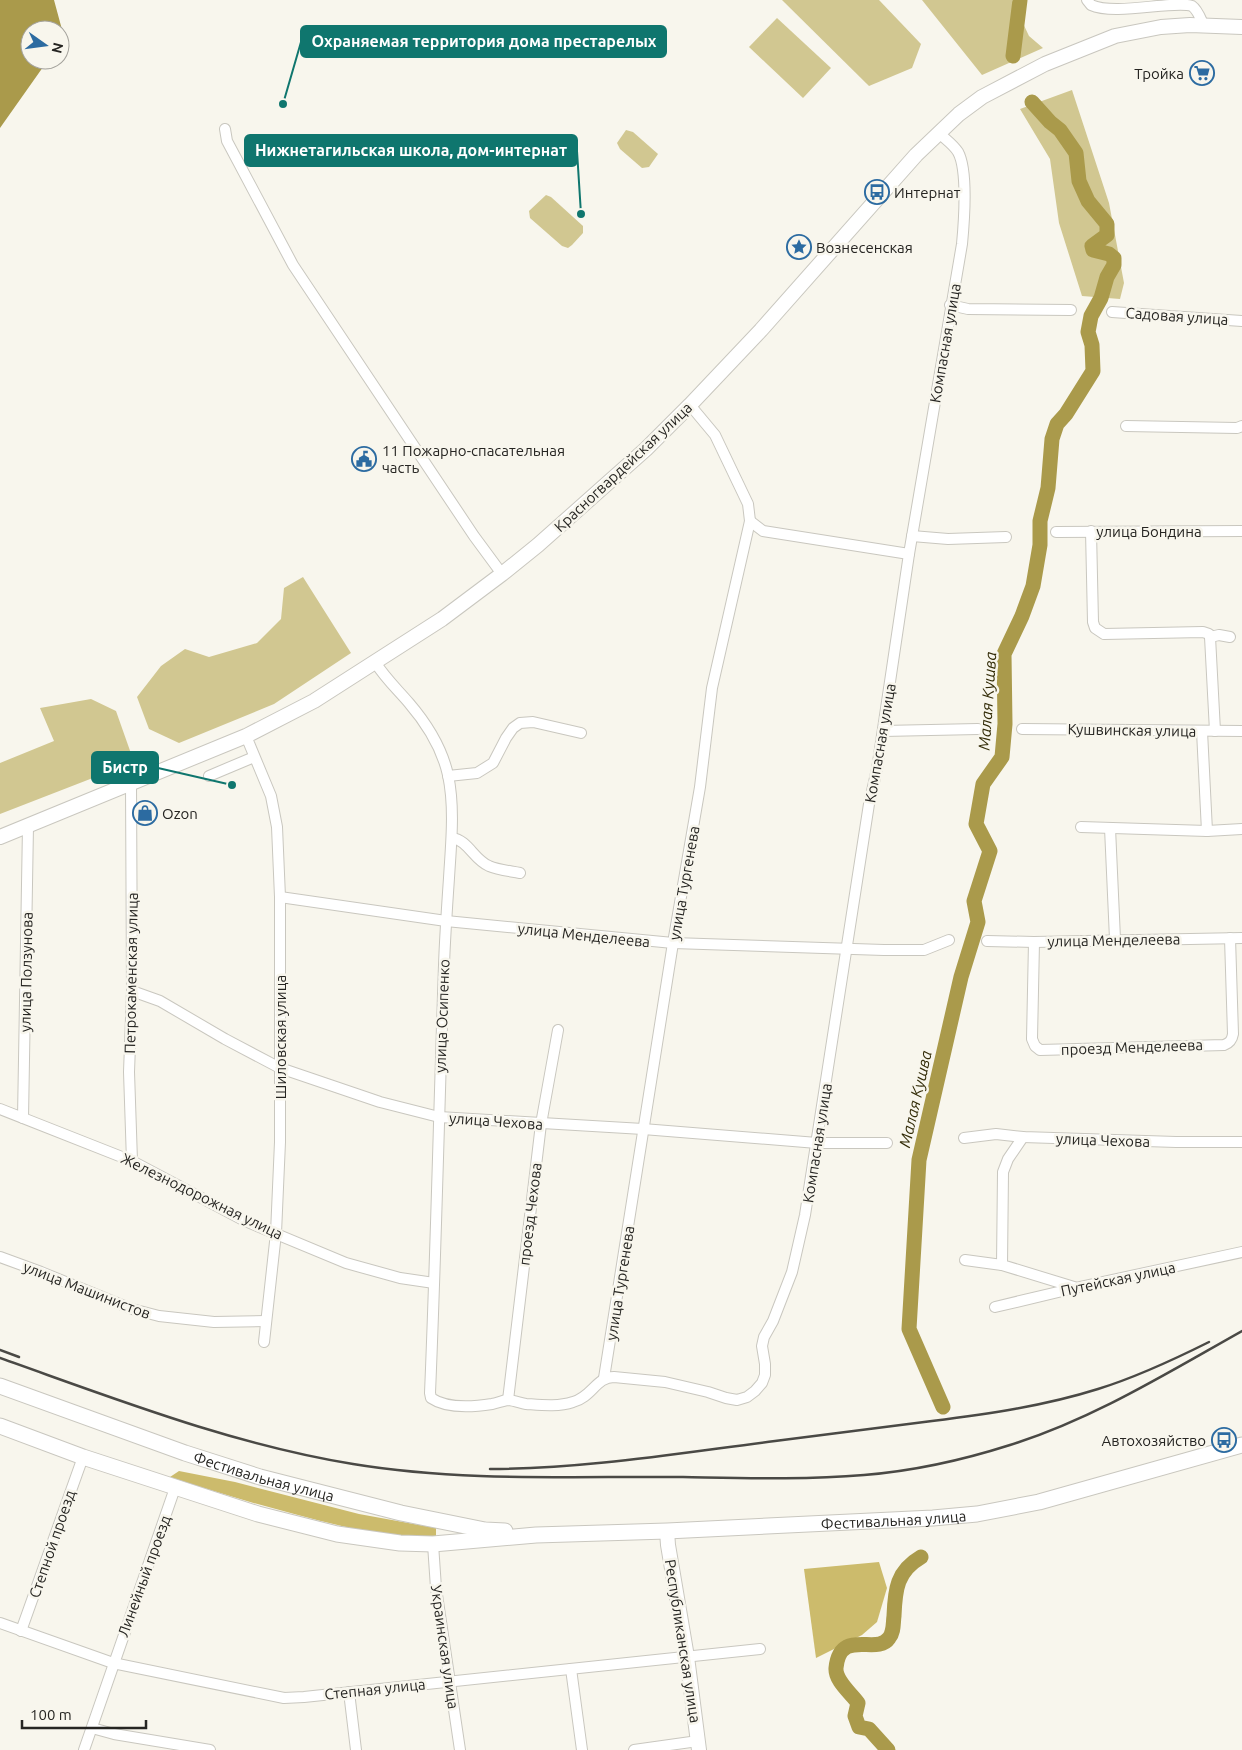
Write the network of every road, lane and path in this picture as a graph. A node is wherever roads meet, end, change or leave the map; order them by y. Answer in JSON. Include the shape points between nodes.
{"nodes":[{"id":1,"x":1087,"y":0,"type":"edge"},
{"id":2,"x":1204,"y":26,"type":"junction"},
{"id":3,"x":1242,"y":27,"type":"edge"},
{"id":4,"x":225,"y":129,"type":"dead end"},
{"id":5,"x":939,"y":133,"type":"junction"},
{"id":6,"x":950,"y":305,"type":"junction"},
{"id":7,"x":1071,"y":310,"type":"dead end"},
{"id":8,"x":1112,"y":312,"type":"dead end"},
{"id":9,"x":1242,"y":321,"type":"edge"},
{"id":10,"x":690,"y":405,"type":"junction"},
{"id":11,"x":1126,"y":426,"type":"dead end"},
{"id":12,"x":1242,"y":426,"type":"edge"},
{"id":13,"x":750,"y":521,"type":"junction"},
{"id":14,"x":1091,"y":531,"type":"junction"},
{"id":15,"x":1242,"y":531,"type":"edge"},
{"id":16,"x":1056,"y":532,"type":"dead end"},
{"id":17,"x":912,"y":536,"type":"junction"},
{"id":18,"x":1006,"y":537,"type":"dead end"},
{"id":19,"x":909,"y":554,"type":"junction"},
{"id":20,"x":502,"y":574,"type":"junction"},
{"id":21,"x":1210,"y":637,"type":"junction"},
{"id":22,"x":1230,"y":637,"type":"dead end"},
{"id":23,"x":375,"y":662,"type":"junction"},
{"id":24,"x":978,"y":729,"type":"dead end"},
{"id":25,"x":1022,"y":729,"type":"dead end"},
{"id":26,"x":883,"y":731,"type":"junction"},
{"id":27,"x":1202,"y":731,"type":"junction"},
{"id":28,"x":1215,"y":731,"type":"junction"},
{"id":29,"x":1242,"y":731,"type":"edge"},
{"id":30,"x":581,"y":733,"type":"dead end"},
{"id":31,"x":246,"y":736,"type":"junction"},
{"id":32,"x":254,"y":757,"type":"junction"},
{"id":33,"x":209,"y":776,"type":"dead end"},
{"id":34,"x":448,"y":776,"type":"junction"},
{"id":35,"x":131,"y":784,"type":"junction"},
{"id":36,"x":28,"y":826,"type":"junction"},
{"id":37,"x":1081,"y":827,"type":"dead end"},
{"id":38,"x":1110,"y":828,"type":"junction"},
{"id":39,"x":1242,"y":829,"type":"edge"},
{"id":40,"x":1207,"y":831,"type":"junction"},
{"id":41,"x":0,"y":837,"type":"edge"},
{"id":42,"x":452,"y":838,"type":"junction"},
{"id":43,"x":520,"y":873,"type":"dead end"},
{"id":44,"x":280,"y":896,"type":"junction"},
{"id":45,"x":446,"y":922,"type":"junction"},
{"id":46,"x":1230,"y":938,"type":"junction"},
{"id":47,"x":1242,"y":938,"type":"edge"},
{"id":48,"x":1115,"y":939,"type":"junction"},
{"id":49,"x":949,"y":940,"type":"dead end"},
{"id":50,"x":987,"y":941,"type":"dead end"},
{"id":51,"x":1034,"y":942,"type":"junction"},
{"id":52,"x":673,"y":944,"type":"junction"},
{"id":53,"x":847,"y":949,"type":"junction"},
{"id":54,"x":132,"y":991,"type":"junction"},
{"id":55,"x":558,"y":1030,"type":"dead end"},
{"id":56,"x":280,"y":1068,"type":"junction"},
{"id":57,"x":0,"y":1108,"type":"edge"},
{"id":58,"x":438,"y":1117,"type":"junction"},
{"id":59,"x":23,"y":1118,"type":"junction"},
{"id":60,"x":541,"y":1124,"type":"junction"},
{"id":61,"x":643,"y":1129,"type":"junction"},
{"id":62,"x":1023,"y":1137,"type":"junction"},
{"id":63,"x":964,"y":1138,"type":"dead end"},
{"id":64,"x":1242,"y":1142,"type":"edge"},
{"id":65,"x":817,"y":1143,"type":"junction"},
{"id":66,"x":887,"y":1143,"type":"dead end"},
{"id":67,"x":132,"y":1161,"type":"junction"},
{"id":68,"x":276,"y":1233,"type":"junction"},
{"id":69,"x":1242,"y":1252,"type":"edge"},
{"id":70,"x":0,"y":1257,"type":"edge"},
{"id":71,"x":965,"y":1260,"type":"dead end"},
{"id":72,"x":1002,"y":1265,"type":"junction"},
{"id":73,"x":434,"y":1283,"type":"junction"},
{"id":74,"x":1075,"y":1288,"type":"junction"},
{"id":75,"x":995,"y":1307,"type":"dead end"},
{"id":76,"x":266,"y":1321,"type":"junction"},
{"id":77,"x":264,"y":1342,"type":"dead end"},
{"id":78,"x":604,"y":1378,"type":"junction"},
{"id":79,"x":0,"y":1386,"type":"edge"},
{"id":80,"x":508,"y":1400,"type":"junction"},
{"id":81,"x":0,"y":1426,"type":"edge"},
{"id":82,"x":1242,"y":1445,"type":"edge"},
{"id":83,"x":83,"y":1457,"type":"junction"},
{"id":84,"x":175,"y":1488,"type":"junction"},
{"id":85,"x":456,"y":1524,"type":"junction"},
{"id":86,"x":667,"y":1531,"type":"junction"},
{"id":87,"x":536,"y":1535,"type":"junction"},
{"id":88,"x":455,"y":1543,"type":"junction"},
{"id":89,"x":433,"y":1544,"type":"junction"},
{"id":90,"x":0,"y":1623,"type":"edge"},
{"id":91,"x":22,"y":1631,"type":"junction"},
{"id":92,"x":760,"y":1649,"type":"dead end"},
{"id":93,"x":687,"y":1657,"type":"junction"},
{"id":94,"x":113,"y":1664,"type":"junction"},
{"id":95,"x":571,"y":1669,"type":"junction"},
{"id":96,"x":451,"y":1681,"type":"junction"},
{"id":97,"x":349,"y":1692,"type":"junction"},
{"id":98,"x":92,"y":1728,"type":"junction"},
{"id":99,"x":698,"y":1746,"type":"edge"},
{"id":100,"x":84,"y":1750,"type":"edge"},
{"id":101,"x":210,"y":1750,"type":"edge"},
{"id":102,"x":356,"y":1750,"type":"edge"},
{"id":103,"x":460,"y":1750,"type":"edge"},
{"id":104,"x":582,"y":1750,"type":"edge"},
{"id":105,"x":634,"y":1750,"type":"edge"}],
"edges":[{"from":1,"to":2,"type":"street","via":[[1097,8],[1187,3],[1196,10]]},
{"from":2,"to":3,"type":"main road","name":"Красногвардейская улица"},
{"from":2,"to":5,"type":"main road","name":"Красногвардейская улица","via":[[1161,27],[1115,36],[1072,52],[982,98]]},
{"from":4,"to":20,"type":"street","via":[[227,141],[293,266]]},
{"from":5,"to":6,"type":"street","name":"Компасная улица","via":[[958,152],[963,170],[964,224]]},
{"from":5,"to":10,"type":"main road","name":"Красногвардейская улица","via":[[888,185],[761,330]]},
{"from":6,"to":7,"type":"street","via":[[968,309]]},
{"from":6,"to":17,"type":"street","name":"Компасная улица"},
{"from":8,"to":9,"type":"street","name":"Садовая улица"},
{"from":10,"to":13,"type":"street","name":"улица Тургенева","via":[[715,435],[748,504]]},
{"from":10,"to":20,"type":"main road","name":"Красногвардейская улица","via":[[646,449]]},
{"from":11,"to":12,"type":"street"},
{"from":13,"to":19,"type":"street","via":[[763,530]]},
{"from":13,"to":52,"type":"street","name":"улица Тургенева","via":[[712,688],[700,787]]},
{"from":14,"to":15,"type":"street","name":"улица Бондина"},
{"from":14,"to":16,"type":"street","name":"улица Бондина"},
{"from":14,"to":21,"type":"street","via":[[1093,622],[1100,633],[1203,632]]},
{"from":17,"to":18,"type":"street","via":[[948,539]]},
{"from":17,"to":19,"type":"street","name":"Компасная улица"},
{"from":19,"to":26,"type":"street","name":"Компасная улица"},
{"from":20,"to":23,"type":"main road","name":"Красногвардейская улица","via":[[442,619]]},
{"from":21,"to":22,"type":"street"},
{"from":21,"to":28,"type":"street"},
{"from":23,"to":31,"type":"main road","name":"Красногвардейская улица","via":[[314,701]]},
{"from":23,"to":34,"type":"street","name":"улица Осипенко","via":[[432,733]]},
{"from":24,"to":26,"type":"street"},
{"from":25,"to":27,"type":"street","name":"Кушвинская улица"},
{"from":26,"to":53,"type":"street","name":"Компасная улица"},
{"from":27,"to":28,"type":"street","name":"Кушвинская улица"},
{"from":27,"to":40,"type":"street"},
{"from":28,"to":29,"type":"street","name":"Кушвинская улица"},
{"from":30,"to":34,"type":"street","via":[[533,722],[520,723],[506,738],[493,763],[477,773]]},
{"from":31,"to":32,"type":"street","name":"Шиловская улица"},
{"from":31,"to":35,"type":"main road","name":"Красногвардейская улица"},
{"from":32,"to":33,"type":"street"},
{"from":32,"to":44,"type":"street","name":"Шиловская улица","via":[[270,796],[277,827]]},
{"from":34,"to":42,"type":"street","name":"улица Осипенко"},
{"from":35,"to":36,"type":"main road","name":"Красногвардейская улица"},
{"from":35,"to":54,"type":"street","name":"Петрокаменская улица"},
{"from":36,"to":41,"type":"main road","name":"Красногвардейская улица"},
{"from":36,"to":59,"type":"street","name":"улица Ползунова"},
{"from":37,"to":38,"type":"street"},
{"from":38,"to":40,"type":"street"},
{"from":38,"to":48,"type":"street"},
{"from":39,"to":40,"type":"street"},
{"from":42,"to":43,"type":"street","via":[[463,842],[489,866]]},
{"from":42,"to":45,"type":"street","name":"улица Осипенко"},
{"from":44,"to":45,"type":"street","name":"улица Менделеева"},
{"from":44,"to":56,"type":"street","name":"Шиловская улица"},
{"from":45,"to":52,"type":"street","name":"улица Менделеева"},
{"from":45,"to":58,"type":"street","name":"улица Осипенко"},
{"from":46,"to":47,"type":"street","name":"улица Менделеева"},
{"from":46,"to":48,"type":"street","name":"улица Менделеева"},
{"from":46,"to":51,"type":"street","name":"проезд Менделеева","via":[[1233,1034],[1228,1043],[1040,1050],[1032,1039]]},
{"from":48,"to":51,"type":"street","name":"улица Менделеева"},
{"from":49,"to":53,"type":"street","name":"улица Менделеева","via":[[924,950]]},
{"from":50,"to":51,"type":"street","name":"улица Менделеева"},
{"from":52,"to":53,"type":"street","name":"улица Менделеева"},
{"from":52,"to":61,"type":"street","name":"улица Тургенева"},
{"from":53,"to":65,"type":"street","name":"Компасная улица"},
{"from":54,"to":56,"type":"street","name":"улица Чехова","via":[[160,1000]]},
{"from":54,"to":67,"type":"street","name":"Петрокаменская улица","via":[[129,1072]]},
{"from":55,"to":60,"type":"street","name":"проезд Чехова"},
{"from":56,"to":58,"type":"street","name":"улица Чехова","via":[[380,1102]]},
{"from":56,"to":68,"type":"street","name":"Шиловская улица"},
{"from":57,"to":59,"type":"street","name":"Железнодорожная улица"},
{"from":58,"to":60,"type":"street","name":"улица Чехова"},
{"from":58,"to":73,"type":"street","name":"улица Осипенко"},
{"from":59,"to":67,"type":"street","name":"Железнодорожная улица"},
{"from":60,"to":61,"type":"street","name":"улица Чехова"},
{"from":60,"to":80,"type":"street","name":"проезд Чехова"},
{"from":61,"to":65,"type":"street","name":"улица Чехова"},
{"from":61,"to":78,"type":"street","name":"улица Тургенева"},
{"from":62,"to":63,"type":"street","name":"улица Чехова","via":[[996,1134]]},
{"from":62,"to":64,"type":"street","name":"улица Чехова"},
{"from":62,"to":72,"type":"street","via":[[1003,1172]]},
{"from":65,"to":66,"type":"street","name":"улица Чехова"},
{"from":65,"to":78,"type":"street","name":"Компасная улица","via":[[792,1272],[764,1337],[762,1383],[737,1400],[665,1382]]},
{"from":67,"to":68,"type":"street","name":"Железнодорожная улица","via":[[245,1221]]},
{"from":68,"to":73,"type":"street","name":"Железнодорожная улица","via":[[346,1263],[400,1278]]},
{"from":68,"to":76,"type":"street","name":"Шиловская улица"},
{"from":69,"to":74,"type":"street","name":"Путейская улица"},
{"from":70,"to":76,"type":"street","name":"улица Машинистов","via":[[132,1309],[159,1316],[214,1322]]},
{"from":71,"to":72,"type":"street"},
{"from":72,"to":74,"type":"street"},
{"from":73,"to":80,"type":"street","name":"улица Осипенко","via":[[431,1398],[438,1403],[456,1405]]},
{"from":74,"to":75,"type":"street","name":"Путейская улица"},
{"from":76,"to":77,"type":"street","name":"Шиловская улица"},
{"from":78,"to":80,"type":"street","via":[[592,1392],[572,1402],[526,1404]]},
{"from":79,"to":85,"type":"main road","name":"Фестивальная улица","via":[[223,1466]]},
{"from":81,"to":83,"type":"main road","name":"Фестивальная улица"},
{"from":82,"to":86,"type":"main road","name":"Фестивальная улица","via":[[1039,1502],[977,1514]]},
{"from":83,"to":84,"type":"main road","name":"Фестивальная улица"},
{"from":83,"to":91,"type":"street","name":"Степной проезд"},
{"from":84,"to":89,"type":"main road","name":"Фестивальная улица","via":[[337,1534]]},
{"from":84,"to":94,"type":"street","name":"Линейный проезд"},
{"from":85,"to":87,"type":"main road","name":"Фестивальная улица"},
{"from":85,"to":88,"type":"main road","via":[[458,1538]]},
{"from":86,"to":87,"type":"main road","name":"Фестивальная улица"},
{"from":86,"to":93,"type":"main road","name":"Республиканская улица"},
{"from":87,"to":88,"type":"main road","name":"Фестивальная улица"},
{"from":88,"to":89,"type":"main road","name":"Фестивальная улица"},
{"from":89,"to":96,"type":"street","name":"Украинская улица","via":[[436,1588]]},
{"from":90,"to":91,"type":"street","name":"Степная улица"},
{"from":91,"to":94,"type":"street","name":"Степная улица"},
{"from":92,"to":93,"type":"street","name":"Степная улица"},
{"from":93,"to":95,"type":"street","name":"Степная улица"},
{"from":93,"to":99,"type":"main road","name":"Республиканская улица"},
{"from":94,"to":97,"type":"street","name":"Степная улица","via":[[275,1697]]},
{"from":94,"to":98,"type":"street","name":"Линейный проезд"},
{"from":95,"to":96,"type":"street","name":"Степная улица"},
{"from":95,"to":104,"type":"street"},
{"from":96,"to":97,"type":"street","name":"Степная улица"},
{"from":96,"to":103,"type":"street","name":"Украинская улица"},
{"from":97,"to":102,"type":"street"},
{"from":98,"to":100,"type":"street","name":"Линейный проезд"},
{"from":98,"to":101,"type":"street"},
{"from":99,"to":105,"type":"street"}]}
